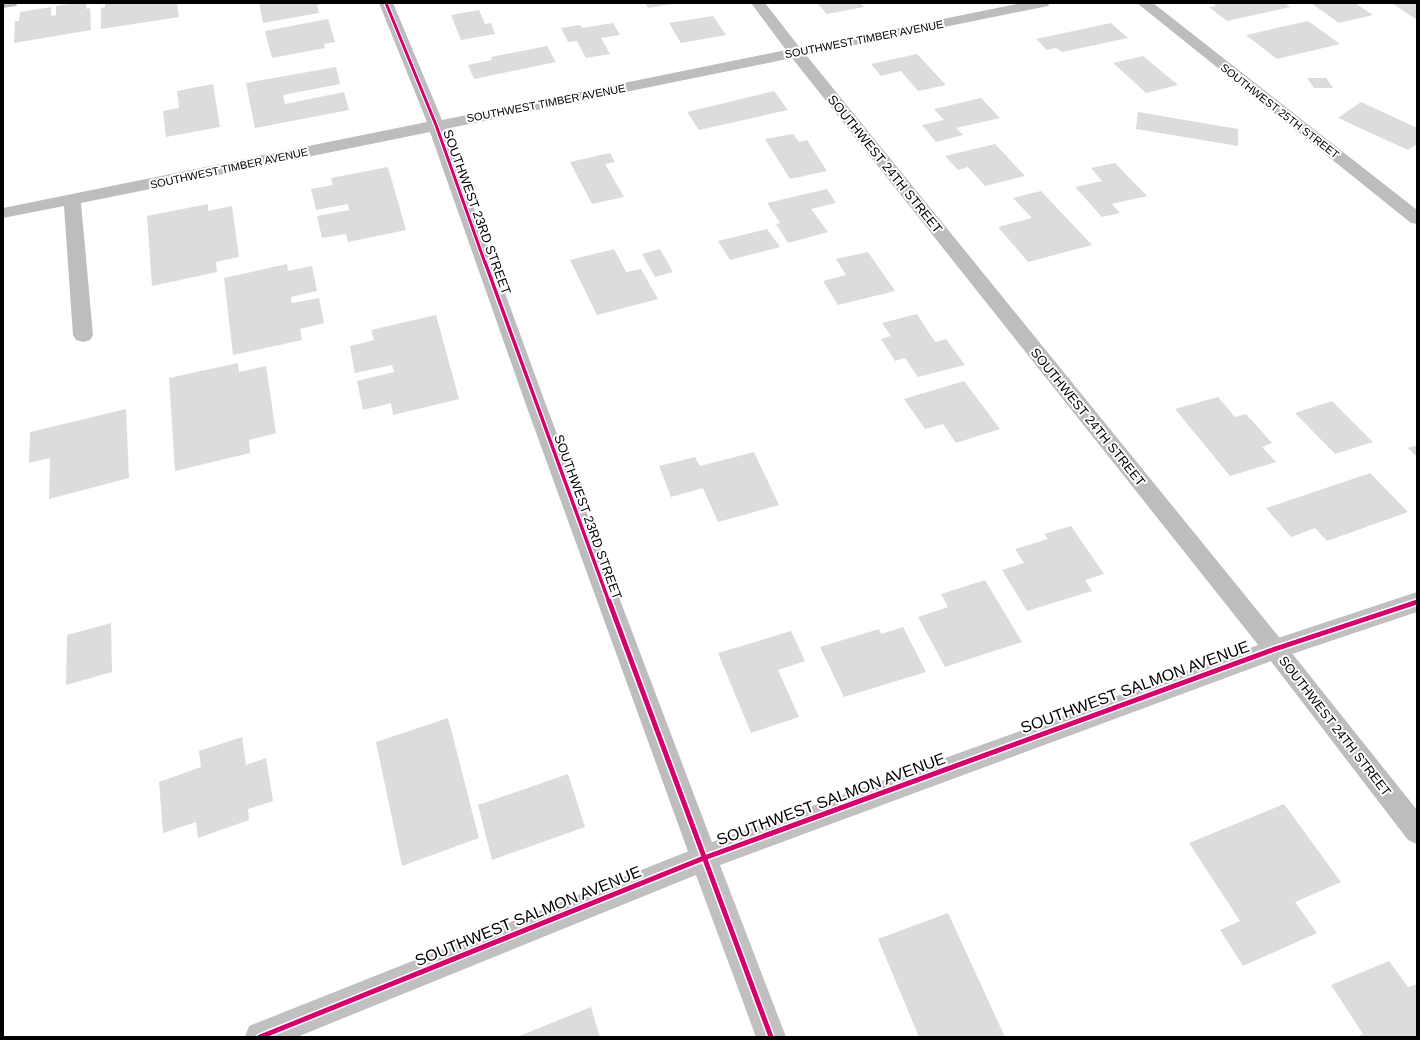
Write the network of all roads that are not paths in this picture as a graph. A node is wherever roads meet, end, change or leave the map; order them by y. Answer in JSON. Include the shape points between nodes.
{"nodes":[{"id":1,"x":12,"y":3,"type":"edge"},
{"id":2,"x":386,"y":3,"type":"edge"},
{"id":3,"x":758,"y":3,"type":"edge"},
{"id":4,"x":1043,"y":3,"type":"edge"},
{"id":5,"x":1144,"y":3,"type":"edge"},
{"id":6,"x":3,"y":4,"type":"edge"},
{"id":7,"x":796,"y":53,"type":"junction"},
{"id":8,"x":436,"y":125,"type":"junction"},
{"id":9,"x":72,"y":200,"type":"junction"},
{"id":10,"x":3,"y":213,"type":"edge"},
{"id":11,"x":1417,"y":219,"type":"edge"},
{"id":12,"x":83,"y":335,"type":"dead end"},
{"id":13,"x":1417,"y":602,"type":"edge"},
{"id":14,"x":1275,"y":649,"type":"junction"},
{"id":15,"x":1417,"y":831,"type":"edge"},
{"id":16,"x":704,"y":858,"type":"junction"},
{"id":17,"x":260,"y":1037,"type":"edge"},
{"id":18,"x":771,"y":1037,"type":"edge"}],
"edges":[{"from":1,"to":6,"type":"lane"},
{"from":2,"to":8,"type":"street","name":"SOUTHWEST 23RD STREET"},
{"from":3,"to":7,"type":"street","name":"SOUTHWEST 24TH STREET"},
{"from":4,"to":7,"type":"street","name":"SOUTHWEST TIMBER AVENUE"},
{"from":5,"to":11,"type":"street","name":"SOUTHWEST 25TH STREET"},
{"from":7,"to":8,"type":"street","name":"SOUTHWEST TIMBER AVENUE"},
{"from":7,"to":14,"type":"street","name":"SOUTHWEST 24TH STREET"},
{"from":8,"to":9,"type":"street","name":"SOUTHWEST TIMBER AVENUE"},
{"from":8,"to":16,"type":"street","name":"SOUTHWEST 23RD STREET","via":[[538,413]]},
{"from":9,"to":10,"type":"street","name":"SOUTHWEST TIMBER AVENUE"},
{"from":9,"to":12,"type":"street"},
{"from":13,"to":14,"type":"main road","name":"SOUTHWEST SALMON AVENUE"},
{"from":14,"to":15,"type":"street","name":"SOUTHWEST 24TH STREET"},
{"from":14,"to":16,"type":"main road","name":"SOUTHWEST SALMON AVENUE"},
{"from":16,"to":17,"type":"main road","name":"SOUTHWEST SALMON AVENUE"},
{"from":16,"to":18,"type":"main road","name":"SOUTHWEST 23RD STREET"}]}
